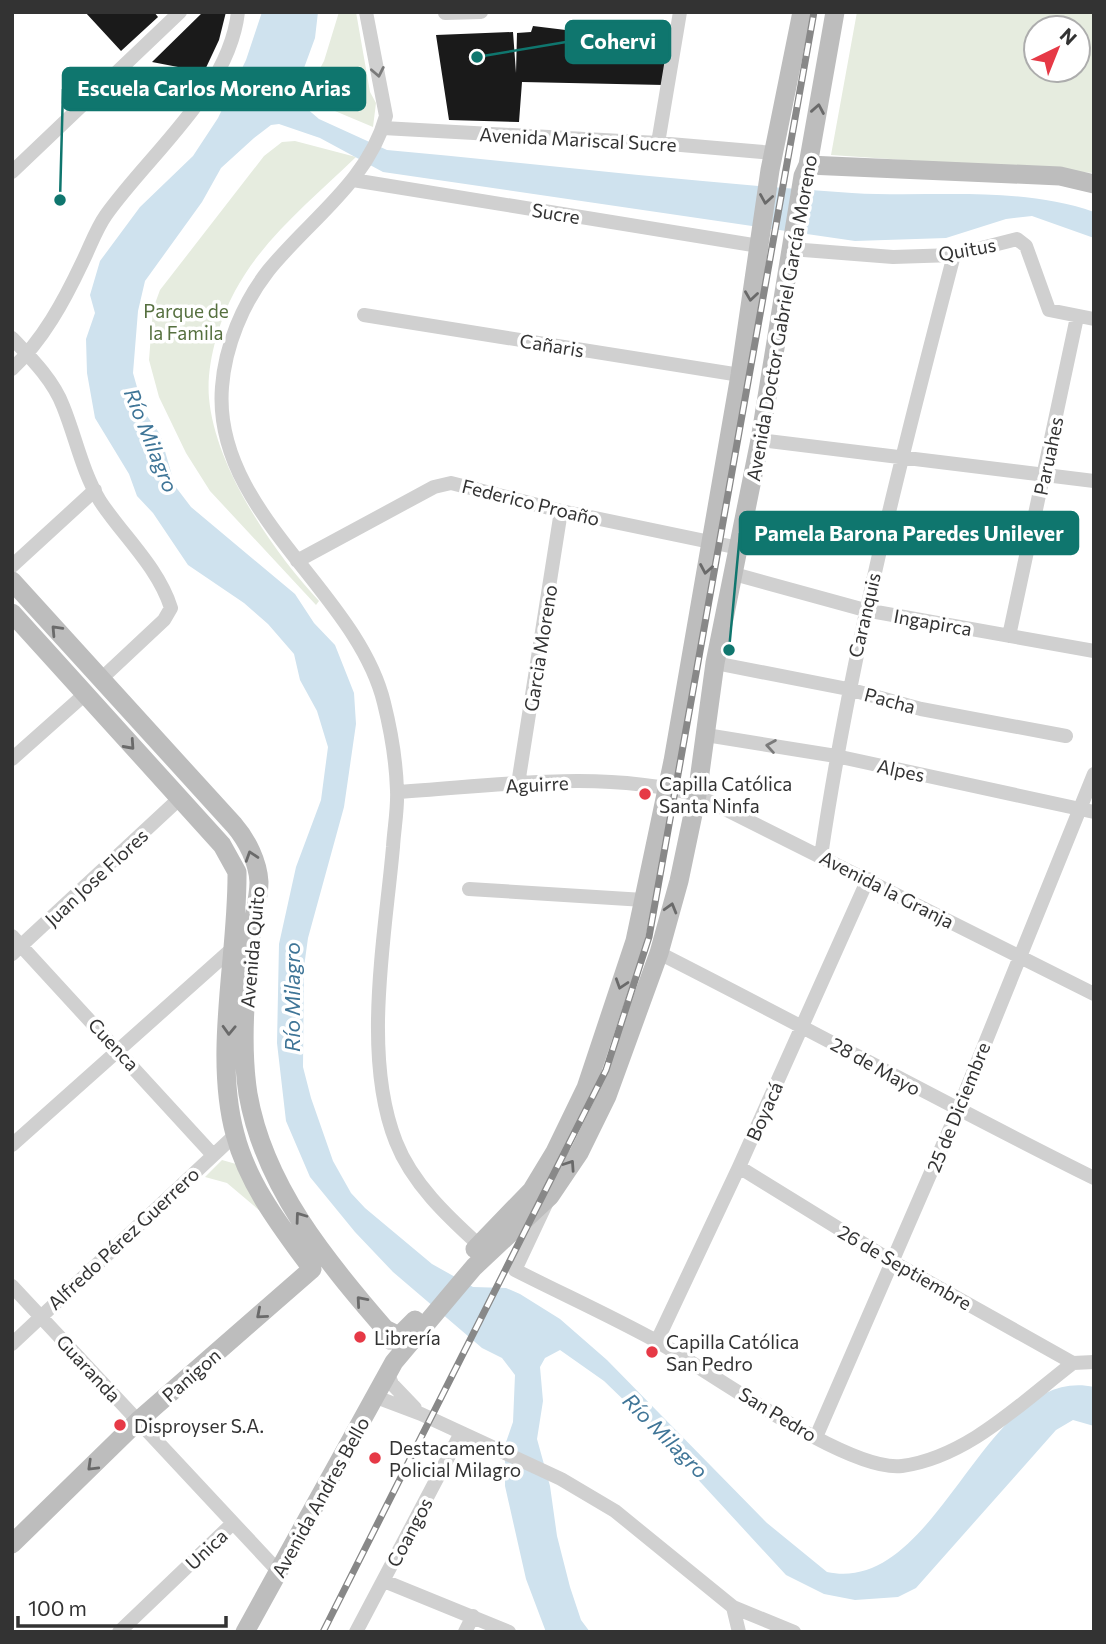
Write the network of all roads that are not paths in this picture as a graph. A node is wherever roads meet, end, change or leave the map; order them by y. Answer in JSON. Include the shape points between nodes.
{"nodes":[{"id":1,"x":180,"y":12,"type":"edge"},
{"id":2,"x":238,"y":12,"type":"edge"},
{"id":3,"x":366,"y":12,"type":"edge"},
{"id":4,"x":481,"y":12,"type":"edge"},
{"id":5,"x":680,"y":12,"type":"edge"},
{"id":6,"x":802,"y":12,"type":"edge"},
{"id":7,"x":835,"y":12,"type":"edge"},
{"id":8,"x":445,"y":13,"type":"edge"},
{"id":9,"x":382,"y":130,"type":"junction"},
{"id":10,"x":658,"y":143,"type":"junction"},
{"id":11,"x":772,"y":162,"type":"junction"},
{"id":12,"x":806,"y":170,"type":"junction"},
{"id":13,"x":12,"y":172,"type":"edge"},
{"id":14,"x":353,"y":180,"type":"junction"},
{"id":15,"x":1094,"y":184,"type":"edge"},
{"id":16,"x":760,"y":238,"type":"junction"},
{"id":17,"x":792,"y":244,"type":"junction"},
{"id":18,"x":954,"y":255,"type":"junction"},
{"id":19,"x":364,"y":315,"type":"dead end"},
{"id":20,"x":1077,"y":317,"type":"junction"},
{"id":21,"x":1094,"y":319,"type":"edge"},
{"id":22,"x":12,"y":338,"type":"edge"},
{"id":23,"x":27,"y":355,"type":"junction"},
{"id":24,"x":12,"y":369,"type":"edge"},
{"id":25,"x":740,"y":375,"type":"junction"},
{"id":26,"x":760,"y":440,"type":"junction"},
{"id":27,"x":901,"y":457,"type":"junction"},
{"id":28,"x":1044,"y":474,"type":"junction"},
{"id":29,"x":1094,"y":481,"type":"edge"},
{"id":30,"x":95,"y":491,"type":"junction"},
{"id":31,"x":561,"y":511,"type":"junction"},
{"id":32,"x":711,"y":541,"type":"junction"},
{"id":33,"x":739,"y":548,"type":"junction"},
{"id":34,"x":297,"y":561,"type":"junction"},
{"id":35,"x":12,"y":566,"type":"edge"},
{"id":36,"x":734,"y":574,"type":"junction"},
{"id":37,"x":12,"y":581,"type":"edge"},
{"id":38,"x":865,"y":610,"type":"junction"},
{"id":39,"x":12,"y":613,"type":"edge"},
{"id":40,"x":1010,"y":636,"type":"junction"},
{"id":41,"x":1094,"y":651,"type":"edge"},
{"id":42,"x":715,"y":663,"type":"junction"},
{"id":43,"x":102,"y":679,"type":"junction"},
{"id":44,"x":848,"y":689,"type":"junction"},
{"id":45,"x":84,"y":695,"type":"junction"},
{"id":46,"x":706,"y":735,"type":"junction"},
{"id":47,"x":1066,"y":736,"type":"dead end"},
{"id":48,"x":836,"y":756,"type":"junction"},
{"id":49,"x":12,"y":759,"type":"edge"},
{"id":50,"x":1094,"y":774,"type":"edge"},
{"id":51,"x":518,"y":784,"type":"junction"},
{"id":52,"x":672,"y":789,"type":"junction"},
{"id":53,"x":397,"y":792,"type":"junction"},
{"id":54,"x":697,"y":795,"type":"junction"},
{"id":55,"x":179,"y":799,"type":"junction"},
{"id":56,"x":1079,"y":807,"type":"junction"},
{"id":57,"x":1094,"y":812,"type":"edge"},
{"id":58,"x":821,"y":856,"type":"junction"},
{"id":59,"x":869,"y":879,"type":"junction"},
{"id":60,"x":469,"y":888,"type":"dead end"},
{"id":61,"x":644,"y":900,"type":"junction"},
{"id":62,"x":15,"y":945,"type":"edge"},
{"id":63,"x":233,"y":948,"type":"junction"},
{"id":64,"x":659,"y":953,"type":"junction"},
{"id":65,"x":1018,"y":956,"type":"junction"},
{"id":66,"x":1094,"y":994,"type":"edge"},
{"id":67,"x":802,"y":1025,"type":"junction"},
{"id":68,"x":118,"y":1049,"type":"junction"},
{"id":69,"x":958,"y":1111,"type":"junction"},
{"id":70,"x":235,"y":1135,"type":"junction"},
{"id":71,"x":12,"y":1145,"type":"edge"},
{"id":72,"x":213,"y":1154,"type":"junction"},
{"id":73,"x":739,"y":1167,"type":"junction"},
{"id":74,"x":1094,"y":1178,"type":"edge"},
{"id":75,"x":550,"y":1196,"type":"junction"},
{"id":76,"x":479,"y":1245,"type":"junction"},
{"id":77,"x":892,"y":1262,"type":"junction"},
{"id":78,"x":469,"y":1264,"type":"junction"},
{"id":79,"x":312,"y":1269,"type":"junction"},
{"id":80,"x":337,"y":1274,"type":"junction"},
{"id":81,"x":12,"y":1286,"type":"edge"},
{"id":82,"x":40,"y":1316,"type":"junction"},
{"id":83,"x":403,"y":1331,"type":"junction"},
{"id":84,"x":657,"y":1341,"type":"junction"},
{"id":85,"x":12,"y":1343,"type":"edge"},
{"id":86,"x":1094,"y":1362,"type":"edge"},
{"id":87,"x":1073,"y":1363,"type":"junction"},
{"id":88,"x":391,"y":1368,"type":"junction"},
{"id":89,"x":376,"y":1397,"type":"junction"},
{"id":90,"x":421,"y":1414,"type":"junction"},
{"id":91,"x":138,"y":1421,"type":"junction"},
{"id":92,"x":461,"y":1433,"type":"junction"},
{"id":93,"x":816,"y":1437,"type":"junction"},
{"id":94,"x":232,"y":1524,"type":"junction"},
{"id":95,"x":12,"y":1544,"type":"edge"},
{"id":96,"x":279,"y":1572,"type":"junction"},
{"id":97,"x":384,"y":1581,"type":"junction"},
{"id":98,"x":733,"y":1606,"type":"junction"},
{"id":99,"x":473,"y":1616,"type":"junction"},
{"id":100,"x":119,"y":1632,"type":"edge"},
{"id":101,"x":245,"y":1632,"type":"edge"},
{"id":102,"x":356,"y":1632,"type":"edge"},
{"id":103,"x":465,"y":1632,"type":"edge"},
{"id":104,"x":509,"y":1632,"type":"edge"},
{"id":105,"x":739,"y":1632,"type":"edge"},
{"id":106,"x":794,"y":1632,"type":"edge"}],
"edges":[{"from":1,"to":13,"type":"street"},
{"from":2,"to":23,"type":"street","via":[[236,31],[220,72],[104,217],[67,295]]},
{"from":3,"to":9,"type":"street","one_way":true,"via":[[386,116]]},
{"from":4,"to":8,"type":"street"},
{"from":5,"to":10,"type":"street"},
{"from":6,"to":11,"type":"main road","name":"Avenida Doctor Gabriel García Moreno"},
{"from":12,"to":7,"type":"main road","name":"Avenida Doctor Gabriel García Moreno","one_way":true},
{"from":9,"to":10,"type":"street","name":"Avenida Mariscal Sucre"},
{"from":9,"to":14,"type":"street"},
{"from":10,"to":11,"type":"street","name":"Avenida Mariscal Sucre"},
{"from":11,"to":16,"type":"main road","name":"Avenida Doctor Gabriel García Moreno","one_way":true},
{"from":12,"to":15,"type":"main road","via":[[1060,176]]},
{"from":12,"to":17,"type":"main road","name":"Avenida Doctor Gabriel García Moreno"},
{"from":14,"to":16,"type":"street","name":"Sucre"},
{"from":14,"to":34,"type":"street","via":[[268,271],[249,299],[226,361],[222,389],[225,426],[234,459]]},
{"from":16,"to":25,"type":"main road","name":"Avenida Doctor Gabriel García Moreno","one_way":true},
{"from":17,"to":18,"type":"street","name":"Quitus","via":[[893,257]]},
{"from":17,"to":26,"type":"main road","name":"Avenida Doctor Gabriel García Moreno"},
{"from":18,"to":20,"type":"street","name":"Quitus","via":[[1023,241],[1045,304],[1054,313]]},
{"from":18,"to":27,"type":"street","name":"Caranquis"},
{"from":19,"to":25,"type":"street","name":"Cañaris"},
{"from":20,"to":21,"type":"street","name":"Quitus"},
{"from":20,"to":28,"type":"street","name":"Paruahes"},
{"from":22,"to":23,"type":"street"},
{"from":23,"to":24,"type":"street"},
{"from":23,"to":30,"type":"street","via":[[53,385]]},
{"from":25,"to":32,"type":"main road","name":"Avenida Doctor Gabriel García Moreno"},
{"from":26,"to":27,"type":"street"},
{"from":26,"to":33,"type":"main road","name":"Avenida Doctor Gabriel García Moreno"},
{"from":27,"to":28,"type":"street"},
{"from":27,"to":38,"type":"street","name":"Caranquis"},
{"from":28,"to":29,"type":"street"},
{"from":28,"to":40,"type":"street","name":"Paruahes"},
{"from":30,"to":35,"type":"street"},
{"from":30,"to":43,"type":"street","via":[[165,589],[170,608],[164,620]]},
{"from":31,"to":32,"type":"street","name":"Federico Proaño"},
{"from":31,"to":34,"type":"street","name":"Federico Proaño","via":[[451,482]]},
{"from":31,"to":51,"type":"street","name":"Garcia Moreno"},
{"from":32,"to":33,"type":"street","name":"Federico Proaño"},
{"from":32,"to":52,"type":"main road","name":"Avenida Doctor Gabriel García Moreno","one_way":true},
{"from":33,"to":36,"type":"main road","name":"Avenida Doctor Gabriel García Moreno"},
{"from":34,"to":53,"type":"street","via":[[366,654],[383,699]]},
{"from":36,"to":38,"type":"street","name":"Ingapirca"},
{"from":36,"to":42,"type":"main road","name":"Avenida Doctor Gabriel García Moreno"},
{"from":43,"to":37,"type":"main road","name":"Avenida Quito","one_way":true},
{"from":38,"to":40,"type":"street","name":"Ingapirca"},
{"from":38,"to":44,"type":"street","name":"Caranquis"},
{"from":39,"to":45,"type":"main road","name":"Avenida Quito"},
{"from":40,"to":41,"type":"street","name":"Ingapirca"},
{"from":42,"to":44,"type":"street","name":"Pacha"},
{"from":42,"to":46,"type":"main road","name":"Avenida Doctor Gabriel García Moreno"},
{"from":80,"to":43,"type":"main road","name":"Avenida Quito","one_way":true,"via":[[281,1192],[254,1124],[246,1065],[247,986],[259,881],[250,850],[234,825]]},
{"from":44,"to":47,"type":"street","name":"Pacha","via":[[921,709]]},
{"from":44,"to":48,"type":"street","name":"Caranquis"},
{"from":45,"to":49,"type":"street"},
{"from":45,"to":55,"type":"main road","name":"Avenida Quito","one_way":true},
{"from":48,"to":46,"type":"street","name":"Alpes","one_way":true},
{"from":46,"to":54,"type":"main road","name":"Avenida Doctor Gabriel García Moreno"},
{"from":48,"to":56,"type":"street","name":"Alpes"},
{"from":48,"to":58,"type":"street","name":"Caranquis"},
{"from":50,"to":56,"type":"street","name":"25 de Diciembre"},
{"from":51,"to":52,"type":"street","name":"Aguirre","via":[[596,781]]},
{"from":51,"to":53,"type":"street","name":"Aguirre"},
{"from":52,"to":54,"type":"street","name":"Avenida la Granja"},
{"from":52,"to":61,"type":"main road","name":"Avenida Doctor Gabriel García Moreno"},
{"from":53,"to":76,"type":"street","via":[[378,1031],[383,1099],[406,1164],[455,1224]]},
{"from":54,"to":58,"type":"street","name":"Avenida la Granja"},
{"from":64,"to":54,"type":"main road","name":"Avenida Doctor Gabriel García Moreno","one_way":true},
{"from":55,"to":62,"type":"street","name":"Juan Jose Flores"},
{"from":55,"to":63,"type":"main road","name":"Avenida Quito","via":[[222,845],[237,872]]},
{"from":56,"to":57,"type":"street","name":"Alpes"},
{"from":56,"to":65,"type":"street","name":"25 de Diciembre"},
{"from":58,"to":59,"type":"street","name":"Avenida la Granja"},
{"from":59,"to":65,"type":"street","name":"Avenida la Granja"},
{"from":59,"to":67,"type":"street","name":"Boyacá"},
{"from":60,"to":61,"type":"street"},
{"from":61,"to":76,"type":"main road","name":"Avenida Doctor Gabriel García Moreno","one_way":true,"via":[[586,1088],[532,1190]]},
{"from":62,"to":68,"type":"street","name":"Cuenca"},
{"from":63,"to":68,"type":"street"},
{"from":63,"to":70,"type":"main road","name":"Avenida Quito","one_way":true,"via":[[228,1064]]},
{"from":64,"to":67,"type":"street","name":"28 de Mayo"},
{"from":75,"to":64,"type":"main road","name":"Avenida Doctor Gabriel García Moreno","one_way":true,"via":[[579,1153],[607,1096]]},
{"from":65,"to":66,"type":"street","name":"Avenida la Granja"},
{"from":65,"to":69,"type":"street","name":"25 de Diciembre"},
{"from":67,"to":69,"type":"street","name":"28 de Mayo"},
{"from":67,"to":73,"type":"street","name":"Boyacá"},
{"from":68,"to":71,"type":"street"},
{"from":68,"to":72,"type":"street","name":"Cuenca"},
{"from":69,"to":74,"type":"street","name":"28 de Mayo"},
{"from":69,"to":77,"type":"street","name":"25 de Diciembre"},
{"from":70,"to":72,"type":"street","name":"Alfredo Pérez Guerrero"},
{"from":70,"to":79,"type":"main road","name":"Avenida Quito","via":[[257,1189]]},
{"from":72,"to":82,"type":"street","name":"Alfredo Pérez Guerrero"},
{"from":73,"to":77,"type":"street","name":"26 de Septiembre"},
{"from":73,"to":84,"type":"street","name":"Boyacá"},
{"from":75,"to":78,"type":"main road","name":"Avenida Doctor Gabriel García Moreno"},
{"from":75,"to":84,"type":"street","name":"San Pedro","via":[[515,1270]]},
{"from":76,"to":78,"type":"main road","name":"Avenida Doctor Gabriel García Moreno"},
{"from":77,"to":87,"type":"street","name":"26 de Septiembre"},
{"from":77,"to":93,"type":"street","name":"25 de Diciembre"},
{"from":78,"to":83,"type":"main road","name":"Avenida Doctor Gabriel García Moreno"},
{"from":79,"to":80,"type":"main road"},
{"from":79,"to":91,"type":"main road","name":"Panigon","one_way":true},
{"from":83,"to":80,"type":"main road","name":"Avenida Quito","one_way":true},
{"from":81,"to":82,"type":"street","name":"Guaranda"},
{"from":82,"to":85,"type":"street","name":"Alfredo Pérez Guerrero"},
{"from":82,"to":91,"type":"street","name":"Guaranda"},
{"from":83,"to":88,"type":"main road","name":"Avenida Andres Bello"},
{"from":84,"to":93,"type":"street","name":"San Pedro"},
{"from":86,"to":87,"type":"street"},
{"from":87,"to":93,"type":"street","name":"San Pedro","via":[[943,1457],[900,1467],[867,1462]]},
{"from":88,"to":89,"type":"main road","name":"Avenida Andres Bello"},
{"from":88,"to":90,"type":"street","via":[[400,1393]]},
{"from":89,"to":90,"type":"street"},
{"from":89,"to":96,"type":"main road","name":"Avenida Andres Bello"},
{"from":90,"to":92,"type":"street"},
{"from":91,"to":94,"type":"street","name":"Guaranda"},
{"from":91,"to":95,"type":"main road","name":"Panigon","one_way":true},
{"from":92,"to":97,"type":"street","name":"Coangos"},
{"from":92,"to":98,"type":"street","via":[[561,1479],[615,1511]]},
{"from":94,"to":96,"type":"street","name":"Guaranda"},
{"from":94,"to":100,"type":"street","name":"Unica"},
{"from":96,"to":101,"type":"main road","name":"Avenida Andres Bello"},
{"from":97,"to":99,"type":"street"},
{"from":97,"to":102,"type":"street","name":"Coangos"},
{"from":98,"to":105,"type":"street"},
{"from":98,"to":106,"type":"street"},
{"from":99,"to":103,"type":"street"},
{"from":99,"to":104,"type":"street"}]}
